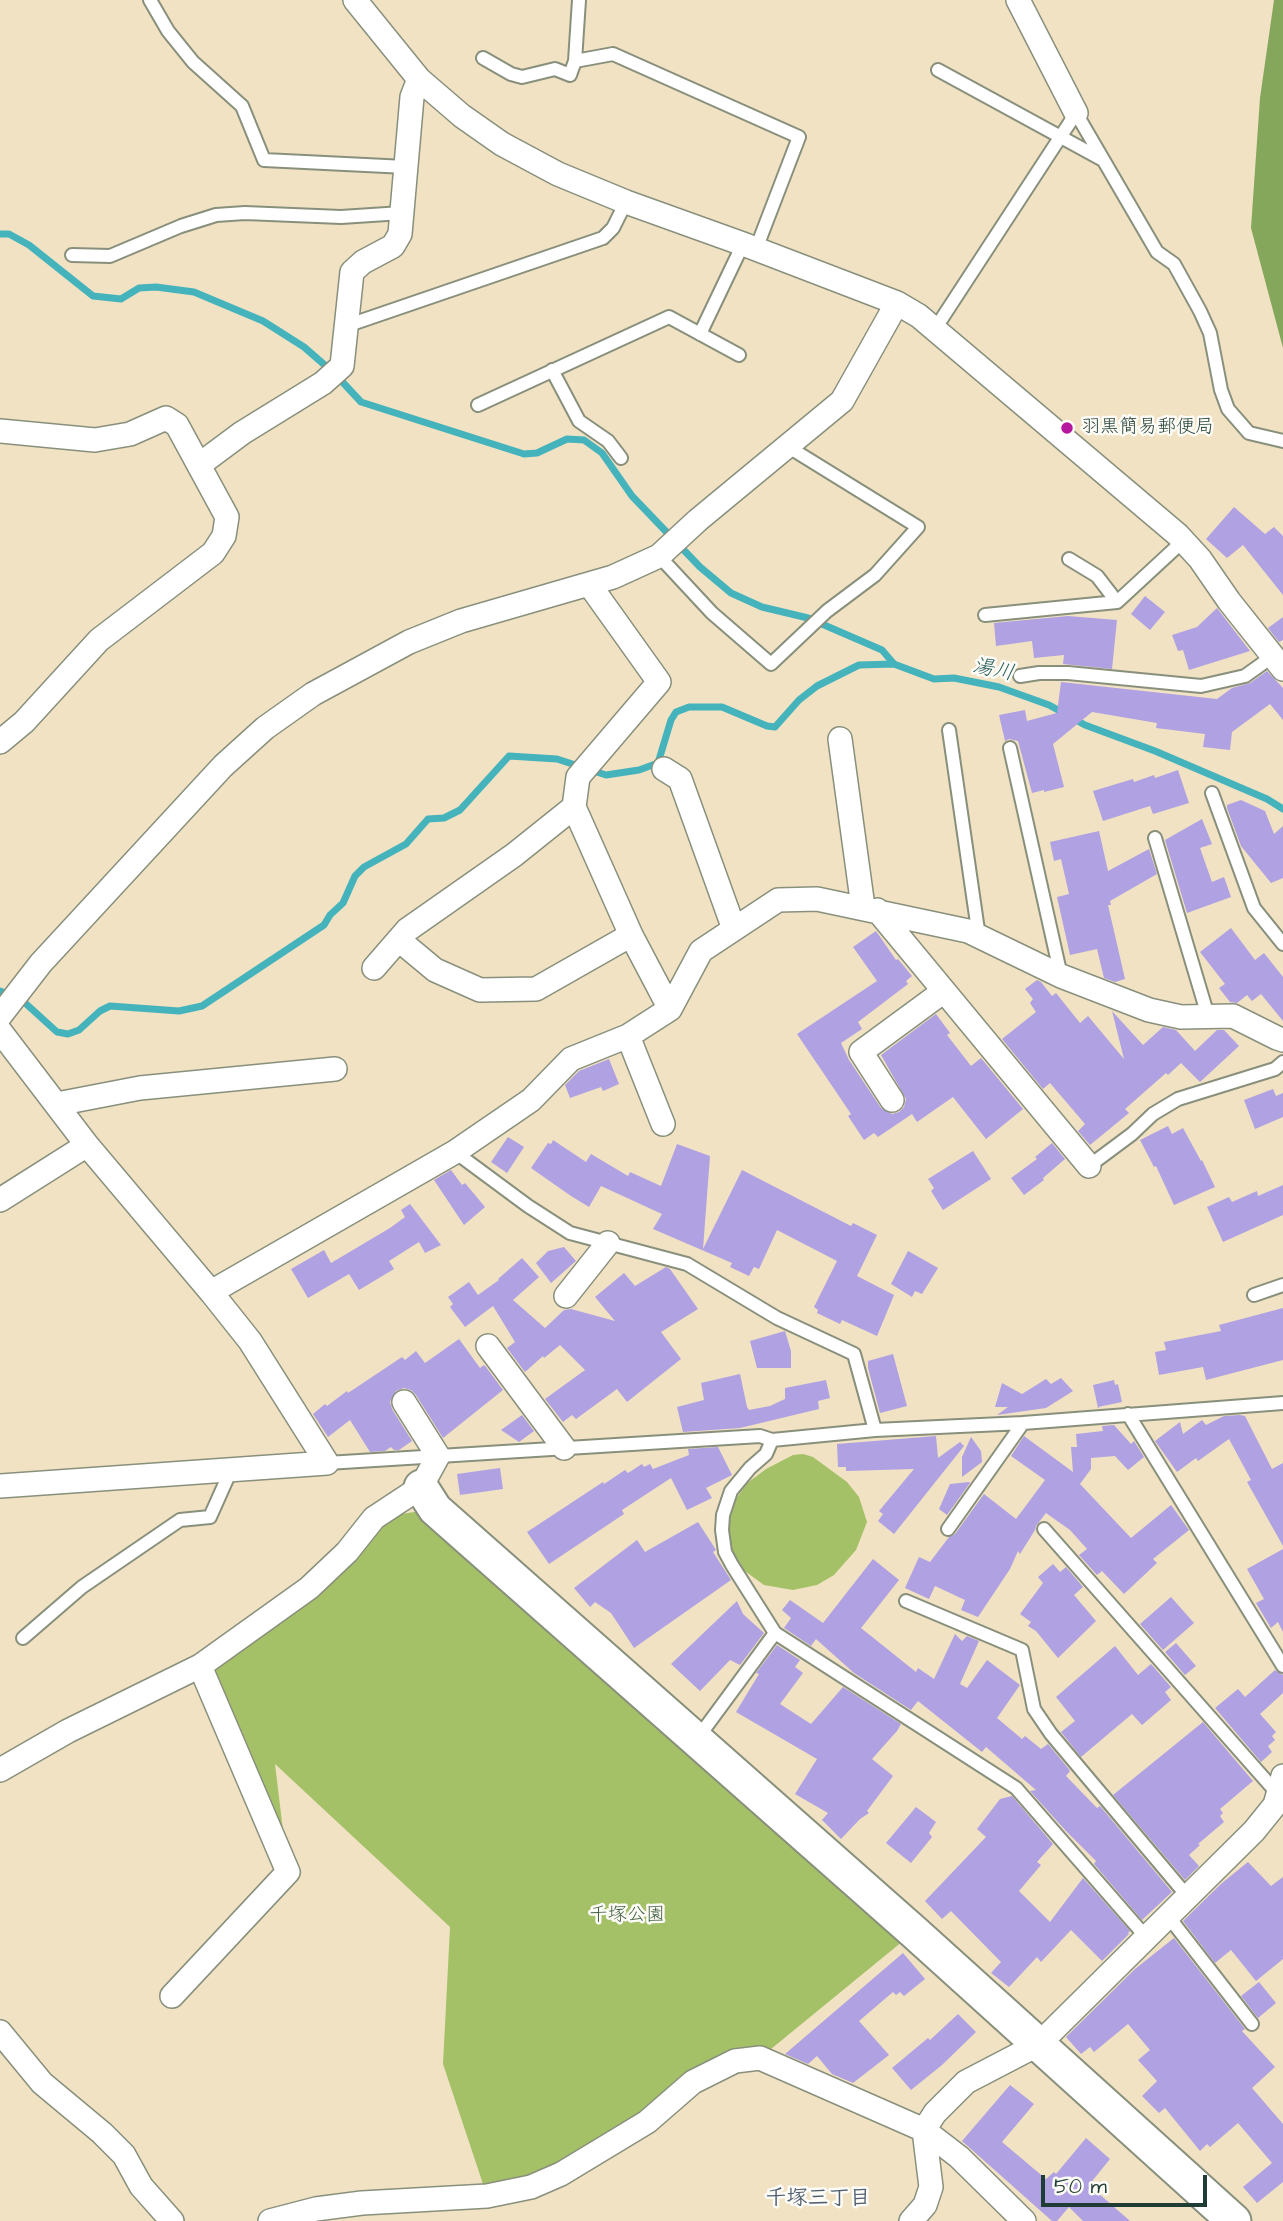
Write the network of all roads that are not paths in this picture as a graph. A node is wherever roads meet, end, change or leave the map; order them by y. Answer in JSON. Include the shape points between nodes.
{"nodes":[{"id":1,"x":150,"y":0,"type":"edge"},
{"id":2,"x":355,"y":0,"type":"edge"},
{"id":3,"x":579,"y":0,"type":"edge"},
{"id":4,"x":1018,"y":0,"type":"edge"},
{"id":5,"x":483,"y":58,"type":"dead end"},
{"id":6,"x":575,"y":61,"type":"junction"},
{"id":7,"x":938,"y":70,"type":"dead end"},
{"id":8,"x":419,"y":79,"type":"junction"},
{"id":9,"x":1076,"y":113,"type":"junction"},
{"id":10,"x":1061,"y":139,"type":"junction"},
{"id":11,"x":1103,"y":160,"type":"junction"},
{"id":12,"x":406,"y":167,"type":"junction"},
{"id":13,"x":626,"y":202,"type":"junction"},
{"id":14,"x":402,"y":213,"type":"junction"},
{"id":15,"x":749,"y":246,"type":"junction"},
{"id":16,"x":72,"y":255,"type":"dead end"},
{"id":17,"x":897,"y":303,"type":"junction"},
{"id":18,"x":346,"y":326,"type":"junction"},
{"id":19,"x":935,"y":329,"type":"junction"},
{"id":20,"x":700,"y":334,"type":"junction"},
{"id":21,"x":739,"y":355,"type":"dead end"},
{"id":22,"x":552,"y":370,"type":"junction"},
{"id":23,"x":478,"y":405,"type":"dead end"},
{"id":24,"x":0,"y":430,"type":"edge"},
{"id":25,"x":1283,"y":441,"type":"edge"},
{"id":26,"x":787,"y":446,"type":"junction"},
{"id":27,"x":621,"y":458,"type":"dead end"},
{"id":28,"x":199,"y":465,"type":"junction"},
{"id":29,"x":1183,"y":541,"type":"junction"},
{"id":30,"x":670,"y":545,"type":"junction"},
{"id":31,"x":1069,"y":559,"type":"dead end"},
{"id":32,"x":589,"y":584,"type":"junction"},
{"id":33,"x":1117,"y":602,"type":"junction"},
{"id":34,"x":985,"y":615,"type":"dead end"},
{"id":35,"x":1278,"y":663,"type":"edge"},
{"id":36,"x":1020,"y":676,"type":"dead end"},
{"id":37,"x":949,"y":730,"type":"dead end"},
{"id":38,"x":840,"y":739,"type":"dead end"},
{"id":39,"x":0,"y":742,"type":"edge"},
{"id":40,"x":1010,"y":748,"type":"dead end"},
{"id":41,"x":664,"y":769,"type":"dead end"},
{"id":42,"x":1212,"y":793,"type":"dead end"},
{"id":43,"x":574,"y":807,"type":"junction"},
{"id":44,"x":1155,"y":838,"type":"dead end"},
{"id":45,"x":870,"y":909,"type":"junction"},
{"id":46,"x":734,"y":929,"type":"junction"},
{"id":47,"x":631,"y":935,"type":"junction"},
{"id":48,"x":979,"y":937,"type":"junction"},
{"id":49,"x":399,"y":940,"type":"junction"},
{"id":50,"x":1283,"y":944,"type":"edge"},
{"id":51,"x":374,"y":968,"type":"dead end"},
{"id":52,"x":1061,"y":976,"type":"junction"},
{"id":53,"x":944,"y":991,"type":"junction"},
{"id":54,"x":670,"y":1009,"type":"junction"},
{"id":55,"x":0,"y":1016,"type":"edge"},
{"id":56,"x":1208,"y":1016,"type":"junction"},
{"id":57,"x":0,"y":1031,"type":"edge"},
{"id":58,"x":628,"y":1036,"type":"junction"},
{"id":59,"x":1283,"y":1040,"type":"edge"},
{"id":60,"x":1283,"y":1062,"type":"edge"},
{"id":61,"x":335,"y":1069,"type":"dead end"},
{"id":62,"x":892,"y":1100,"type":"dead end"},
{"id":63,"x":57,"y":1104,"type":"junction"},
{"id":64,"x":663,"y":1124,"type":"dead end"},
{"id":65,"x":87,"y":1145,"type":"junction"},
{"id":66,"x":455,"y":1152,"type":"junction"},
{"id":67,"x":1089,"y":1166,"type":"joint"},
{"id":68,"x":0,"y":1200,"type":"edge"},
{"id":69,"x":608,"y":1243,"type":"junction"},
{"id":70,"x":1283,"y":1285,"type":"edge"},
{"id":71,"x":211,"y":1292,"type":"junction"},
{"id":72,"x":1254,"y":1295,"type":"dead end"},
{"id":73,"x":566,"y":1296,"type":"dead end"},
{"id":74,"x":488,"y":1346,"type":"dead end"},
{"id":75,"x":404,"y":1402,"type":"dead end"},
{"id":76,"x":1283,"y":1403,"type":"edge"},
{"id":77,"x":1128,"y":1414,"type":"junction"},
{"id":78,"x":1023,"y":1423,"type":"junction"},
{"id":79,"x":875,"y":1430,"type":"junction"},
{"id":80,"x":772,"y":1440,"type":"junction"},
{"id":81,"x":564,"y":1448,"type":"junction"},
{"id":82,"x":439,"y":1456,"type":"junction"},
{"id":83,"x":327,"y":1463,"type":"junction"},
{"id":84,"x":231,"y":1470,"type":"junction"},
{"id":85,"x":0,"y":1486,"type":"edge"},
{"id":86,"x":421,"y":1487,"type":"junction"},
{"id":87,"x":948,"y":1528,"type":"dead end"},
{"id":88,"x":1044,"y":1529,"type":"dead end"},
{"id":89,"x":906,"y":1601,"type":"dead end"},
{"id":90,"x":775,"y":1633,"type":"junction"},
{"id":91,"x":23,"y":1638,"type":"dead end"},
{"id":92,"x":1283,"y":1666,"type":"edge"},
{"id":93,"x":200,"y":1667,"type":"junction"},
{"id":94,"x":696,"y":1739,"type":"junction"},
{"id":95,"x":0,"y":1770,"type":"edge"},
{"id":96,"x":1279,"y":1797,"type":"edge"},
{"id":97,"x":1188,"y":1897,"type":"junction"},
{"id":98,"x":1168,"y":1916,"type":"junction"},
{"id":99,"x":1146,"y":1937,"type":"junction"},
{"id":100,"x":172,"y":1996,"type":"dead end"},
{"id":101,"x":1252,"y":2024,"type":"dead end"},
{"id":102,"x":0,"y":2032,"type":"edge"},
{"id":103,"x":1039,"y":2045,"type":"junction"},
{"id":104,"x":924,"y":2130,"type":"junction"},
{"id":105,"x":172,"y":2221,"type":"edge"},
{"id":106,"x":270,"y":2221,"type":"edge"},
{"id":107,"x":911,"y":2221,"type":"edge"},
{"id":108,"x":1024,"y":2221,"type":"edge"},
{"id":109,"x":1234,"y":2221,"type":"edge"}],
"edges":[{"from":1,"to":12,"type":"lane","via":[[193,62],[242,106],[264,160]]},
{"from":2,"to":8,"type":"street"},
{"from":3,"to":6,"type":"lane"},
{"from":4,"to":9,"type":"street"},
{"from":5,"to":6,"type":"lane","via":[[522,77],[555,69],[570,75]]},
{"from":6,"to":15,"type":"lane","via":[[613,54],[799,137]]},
{"from":7,"to":10,"type":"lane"},
{"from":8,"to":12,"type":"street","via":[[412,97]]},
{"from":8,"to":13,"type":"street","via":[[502,144]]},
{"from":9,"to":10,"type":"lane"},
{"from":9,"to":11,"type":"lane"},
{"from":10,"to":11,"type":"lane"},
{"from":10,"to":19,"type":"lane"},
{"from":11,"to":25,"type":"lane","via":[[1157,251],[1174,264],[1200,311],[1210,333],[1228,409],[1249,433]]},
{"from":12,"to":14,"type":"street"},
{"from":13,"to":15,"type":"street"},
{"from":13,"to":18,"type":"lane","via":[[603,237]]},
{"from":14,"to":16,"type":"lane","via":[[341,218],[216,215],[110,256]]},
{"from":14,"to":18,"type":"street","via":[[400,234],[393,246],[352,272]]},
{"from":15,"to":17,"type":"street"},
{"from":15,"to":20,"type":"lane"},
{"from":17,"to":19,"type":"street"},
{"from":17,"to":26,"type":"street","via":[[842,401]]},
{"from":18,"to":28,"type":"street","via":[[342,366]]},
{"from":19,"to":29,"type":"street"},
{"from":20,"to":21,"type":"lane"},
{"from":20,"to":22,"type":"lane","via":[[669,317]]},
{"from":22,"to":23,"type":"lane"},
{"from":22,"to":27,"type":"lane","via":[[579,421],[608,441]]},
{"from":24,"to":28,"type":"street","via":[[95,440],[130,434],[166,418],[177,425]]},
{"from":26,"to":30,"type":"street"},
{"from":26,"to":30,"type":"lane","via":[[918,527],[875,575],[827,611],[771,664],[712,613]]},
{"from":28,"to":39,"type":"street","via":[[228,517],[224,536],[213,553],[99,640]]},
{"from":29,"to":33,"type":"lane"},
{"from":29,"to":35,"type":"street"},
{"from":30,"to":32,"type":"street","via":[[613,578]]},
{"from":31,"to":33,"type":"lane","via":[[1097,576]]},
{"from":32,"to":43,"type":"street","via":[[659,682],[578,778]]},
{"from":32,"to":55,"type":"street","via":[[461,621],[409,642],[313,694],[265,729],[223,765],[41,963]]},
{"from":33,"to":34,"type":"lane"},
{"from":35,"to":36,"type":"lane","via":[[1201,686],[1068,673]]},
{"from":37,"to":48,"type":"lane"},
{"from":38,"to":45,"type":"street"},
{"from":40,"to":52,"type":"lane"},
{"from":41,"to":46,"type":"street","via":[[680,779]]},
{"from":42,"to":50,"type":"lane","via":[[1254,908]]},
{"from":43,"to":47,"type":"street"},
{"from":43,"to":49,"type":"street"},
{"from":44,"to":56,"type":"lane"},
{"from":45,"to":46,"type":"street","via":[[817,899],[778,900]]},
{"from":45,"to":48,"type":"street"},
{"from":45,"to":53,"type":"street"},
{"from":46,"to":54,"type":"street","via":[[701,951]]},
{"from":47,"to":49,"type":"street","via":[[536,989],[491,990],[480,990],[435,970]]},
{"from":47,"to":54,"type":"street"},
{"from":48,"to":52,"type":"street"},
{"from":49,"to":51,"type":"street"},
{"from":52,"to":56,"type":"street","via":[[1149,1010],[1181,1017]]},
{"from":53,"to":62,"type":"street","via":[[860,1052]]},
{"from":53,"to":67,"type":"street"},
{"from":54,"to":58,"type":"street"},
{"from":56,"to":59,"type":"street","via":[[1233,1016]]},
{"from":57,"to":63,"type":"street"},
{"from":58,"to":64,"type":"street"},
{"from":58,"to":66,"type":"street","via":[[571,1059],[531,1100]]},
{"from":60,"to":67,"type":"lane","via":[[1275,1069],[1178,1099]]},
{"from":61,"to":63,"type":"street","via":[[140,1088]]},
{"from":63,"to":65,"type":"street"},
{"from":65,"to":68,"type":"street"},
{"from":65,"to":71,"type":"street"},
{"from":66,"to":69,"type":"lane","via":[[570,1233]]},
{"from":66,"to":71,"type":"street"},
{"from":69,"to":73,"type":"street"},
{"from":69,"to":79,"type":"lane","via":[[687,1264],[777,1318],[853,1354]]},
{"from":70,"to":72,"type":"lane"},
{"from":71,"to":83,"type":"street","via":[[250,1341]]},
{"from":74,"to":81,"type":"street"},
{"from":75,"to":82,"type":"street"},
{"from":76,"to":77,"type":"lane"},
{"from":77,"to":78,"type":"lane"},
{"from":77,"to":92,"type":"lane"},
{"from":78,"to":79,"type":"lane"},
{"from":78,"to":87,"type":"lane"},
{"from":79,"to":80,"type":"lane"},
{"from":80,"to":81,"type":"lane","via":[[760,1436]]},
{"from":80,"to":90,"type":"lane","via":[[766,1454],[730,1491],[722,1530],[725,1552]]},
{"from":81,"to":82,"type":"lane"},
{"from":82,"to":83,"type":"lane"},
{"from":82,"to":86,"type":"street"},
{"from":83,"to":84,"type":"street"},
{"from":84,"to":85,"type":"street"},
{"from":84,"to":91,"type":"lane","via":[[210,1517],[180,1520],[82,1587]]},
{"from":86,"to":93,"type":"street","via":[[374,1518],[309,1588]]},
{"from":86,"to":94,"type":"street","via":[[435,1509]]},
{"from":88,"to":96,"type":"lane"},
{"from":89,"to":97,"type":"lane","via":[[1022,1650],[1034,1709]]},
{"from":90,"to":94,"type":"lane"},
{"from":90,"to":99,"type":"lane","via":[[1016,1787]]},
{"from":93,"to":95,"type":"street","via":[[68,1731]]},
{"from":93,"to":100,"type":"street","via":[[288,1872]]},
{"from":94,"to":103,"type":"street"},
{"from":96,"to":97,"type":"street","via":[[1254,1831]]},
{"from":97,"to":98,"type":"street"},
{"from":98,"to":99,"type":"street"},
{"from":98,"to":101,"type":"lane"},
{"from":99,"to":103,"type":"street"},
{"from":102,"to":105,"type":"street","via":[[42,2083],[124,2155],[141,2186]]},
{"from":103,"to":104,"type":"street","via":[[966,2082]]},
{"from":103,"to":109,"type":"street"},
{"from":104,"to":106,"type":"street","via":[[760,2058],[735,2061],[693,2082],[647,2122],[610,2146],[531,2187],[487,2196],[362,2203]]},
{"from":104,"to":107,"type":"street","via":[[931,2187],[925,2205]]},
{"from":104,"to":108,"type":"street"}]}
